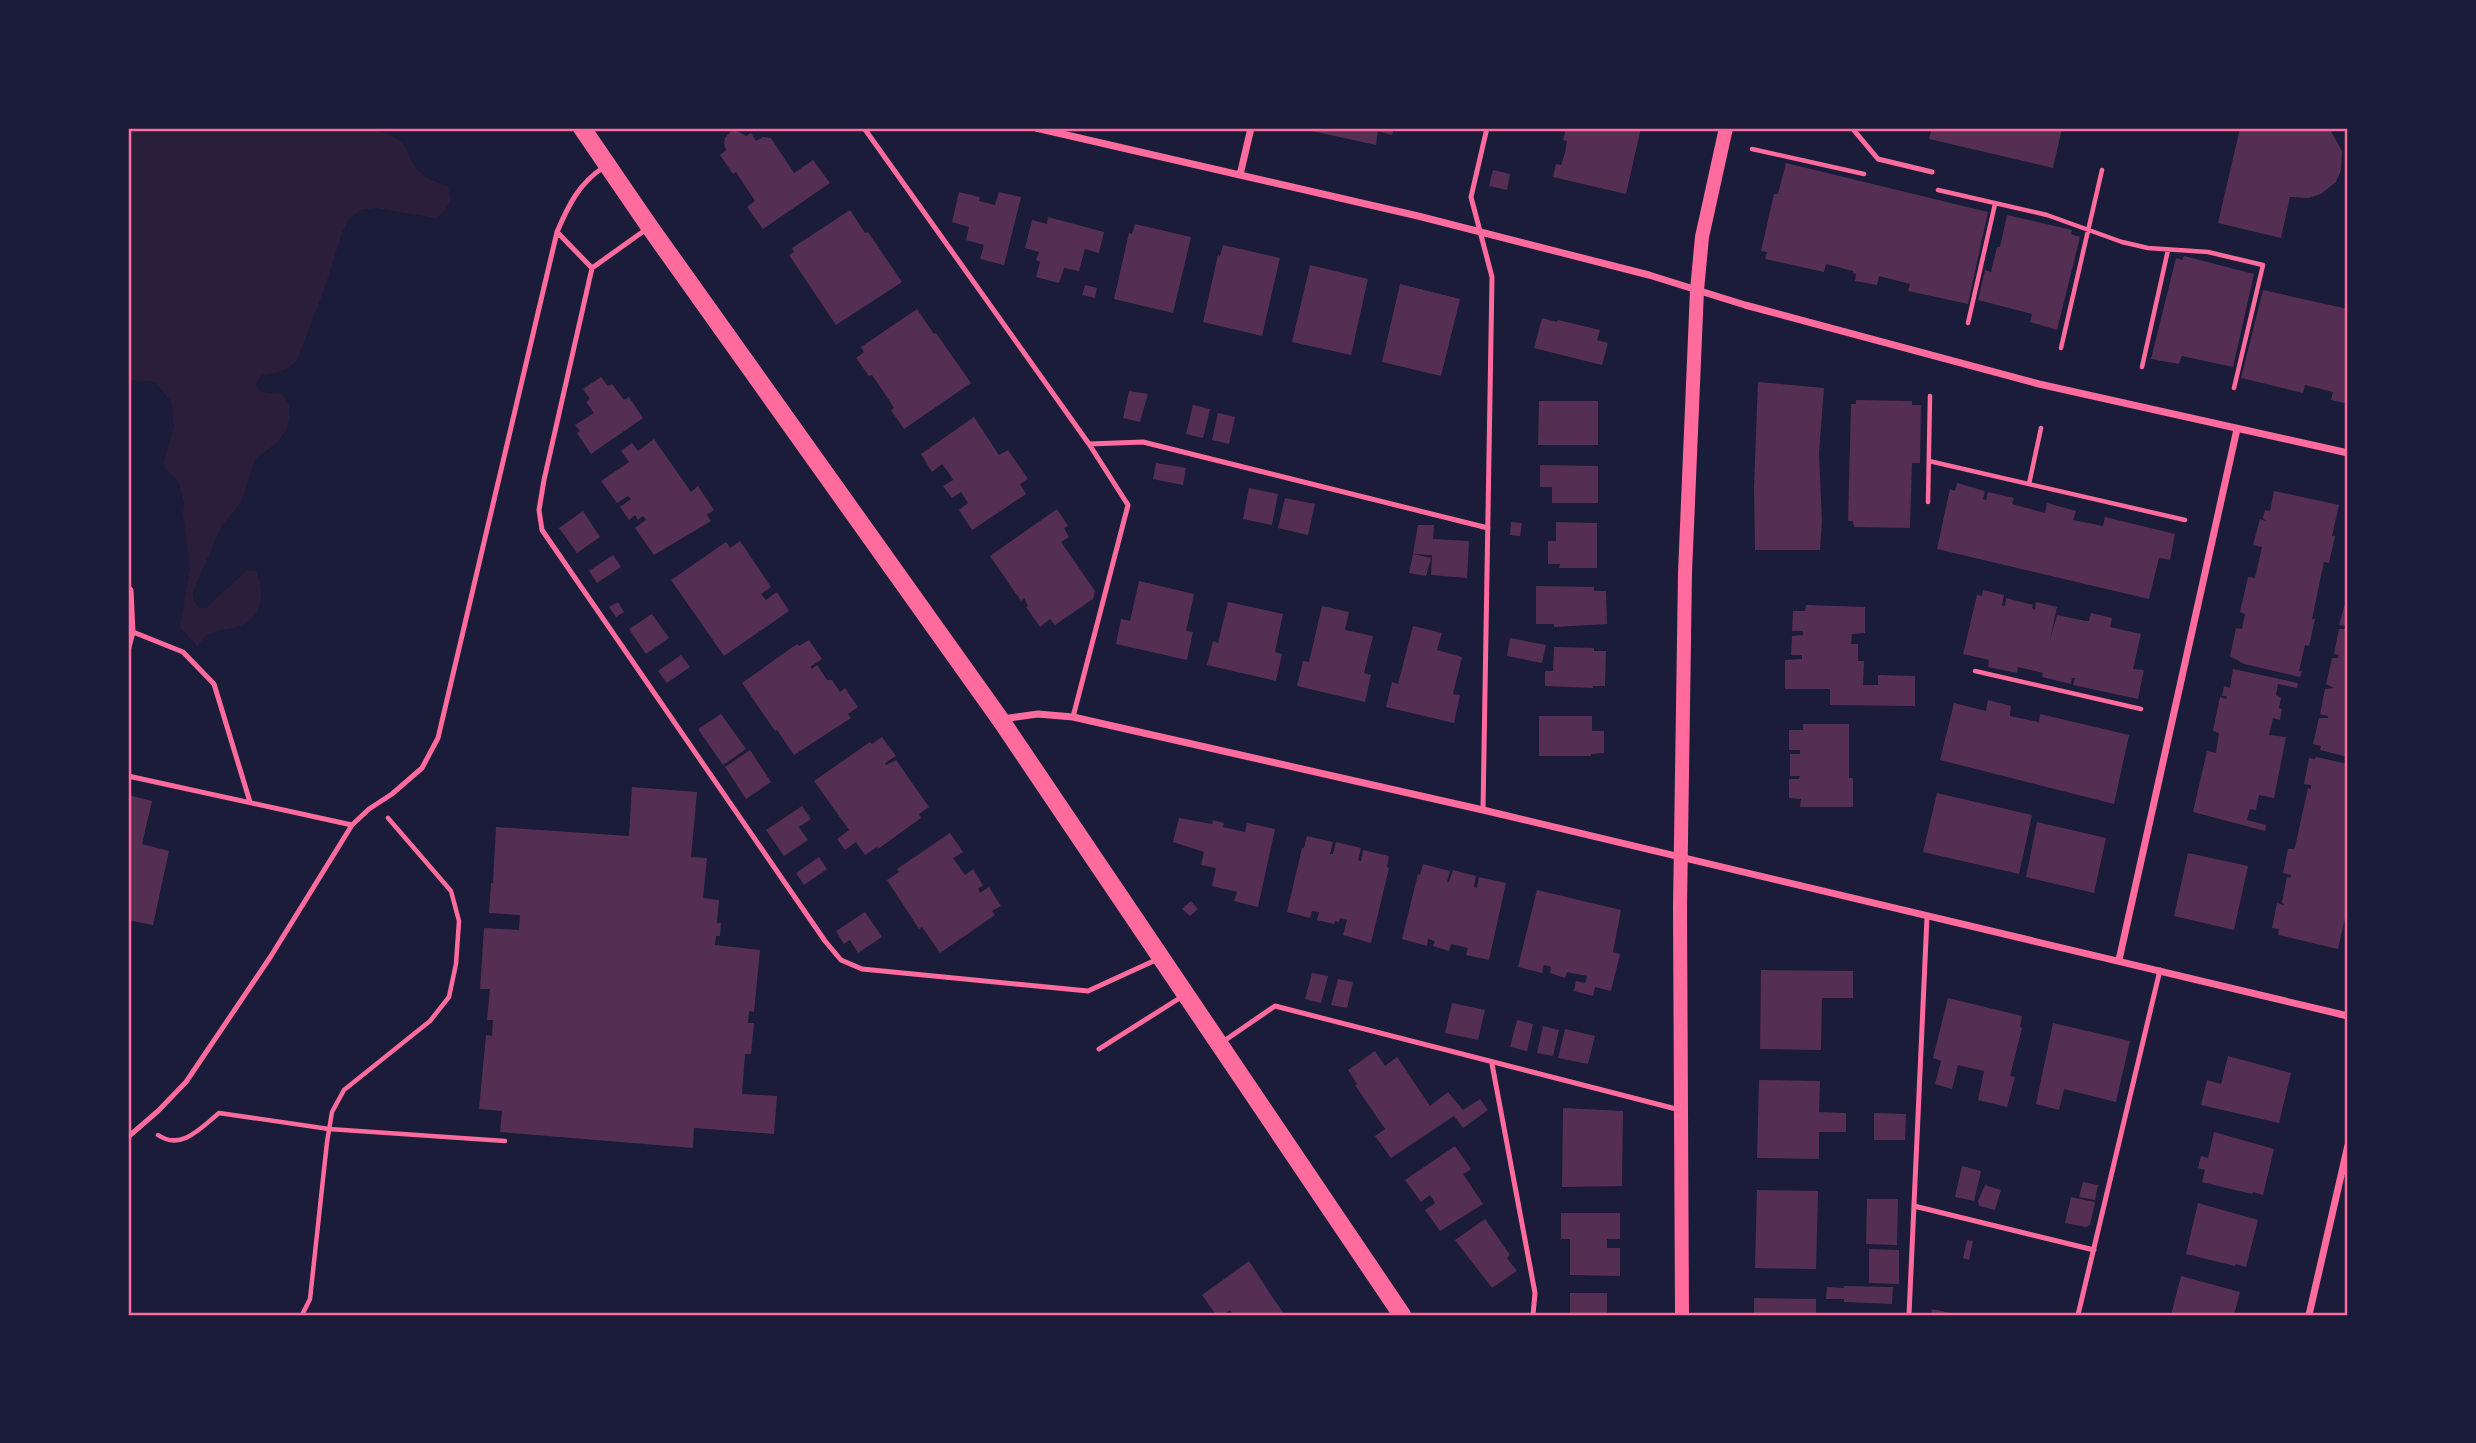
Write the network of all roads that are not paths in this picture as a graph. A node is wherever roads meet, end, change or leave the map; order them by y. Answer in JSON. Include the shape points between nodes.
{"nodes":[{"id":1,"x":582,"y":128,"type":"edge"},
{"id":2,"x":864,"y":128,"type":"edge"},
{"id":3,"x":1036,"y":128,"type":"edge"},
{"id":4,"x":1251,"y":128,"type":"edge"},
{"id":5,"x":1487,"y":128,"type":"edge"},
{"id":6,"x":1726,"y":128,"type":"edge"},
{"id":7,"x":1852,"y":128,"type":"edge"},
{"id":8,"x":607,"y":166,"type":"junction"},
{"id":9,"x":1932,"y":172,"type":"dead end"},
{"id":10,"x":1240,"y":175,"type":"junction"},
{"id":11,"x":649,"y":226,"type":"junction"},
{"id":12,"x":557,"y":232,"type":"junction"},
{"id":13,"x":1480,"y":233,"type":"junction"},
{"id":14,"x":592,"y":268,"type":"junction"},
{"id":15,"x":1697,"y":289,"type":"junction"},
{"id":16,"x":2237,"y":429,"type":"junction"},
{"id":17,"x":1089,"y":444,"type":"junction"},
{"id":18,"x":2348,"y":453,"type":"edge"},
{"id":19,"x":1488,"y":528,"type":"junction"},
{"id":20,"x":128,"y":587,"type":"edge"},
{"id":21,"x":133,"y":632,"type":"junction"},
{"id":22,"x":128,"y":651,"type":"edge"},
{"id":23,"x":1073,"y":717,"type":"junction"},
{"id":24,"x":1000,"y":719,"type":"junction"},
{"id":25,"x":128,"y":776,"type":"edge"},
{"id":26,"x":250,"y":802,"type":"junction"},
{"id":27,"x":1483,"y":810,"type":"junction"},
{"id":28,"x":352,"y":825,"type":"junction"},
{"id":29,"x":1681,"y":858,"type":"junction"},
{"id":30,"x":1927,"y":917,"type":"junction"},
{"id":31,"x":1160,"y":957,"type":"junction"},
{"id":32,"x":2119,"y":960,"type":"junction"},
{"id":33,"x":2160,"y":970,"type":"junction"},
{"id":34,"x":1185,"y":994,"type":"junction"},
{"id":35,"x":2348,"y":1016,"type":"edge"},
{"id":36,"x":1219,"y":1044,"type":"junction"},
{"id":37,"x":1099,"y":1049,"type":"dead end"},
{"id":38,"x":1492,"y":1063,"type":"junction"},
{"id":39,"x":1680,"y":1110,"type":"junction"},
{"id":40,"x":128,"y":1138,"type":"edge"},
{"id":41,"x":2348,"y":1145,"type":"edge"},
{"id":42,"x":1914,"y":1206,"type":"junction"},
{"id":43,"x":2094,"y":1250,"type":"junction"},
{"id":44,"x":1402,"y":1315,"type":"edge"},
{"id":45,"x":1533,"y":1315,"type":"edge"},
{"id":46,"x":1682,"y":1315,"type":"edge"},
{"id":47,"x":1909,"y":1315,"type":"edge"},
{"id":48,"x":2078,"y":1315,"type":"edge"},
{"id":49,"x":2309,"y":1315,"type":"edge"}],
"edges":[{"from":1,"to":8,"type":"main road"},
{"from":2,"to":17,"type":"lane"},
{"from":3,"to":10,"type":"street"},
{"from":4,"to":10,"type":"street"},
{"from":5,"to":13,"type":"lane","via":[[1471,197]]},
{"from":6,"to":15,"type":"main road","via":[[1702,237]]},
{"from":7,"to":9,"type":"lane","via":[[1878,159]]},
{"from":8,"to":11,"type":"main road"},
{"from":8,"to":12,"type":"lane","via":[[580,187]]},
{"from":10,"to":13,"type":"street"},
{"from":11,"to":14,"type":"lane"},
{"from":11,"to":24,"type":"main road"},
{"from":12,"to":14,"type":"lane"},
{"from":12,"to":28,"type":"lane","via":[[438,738],[422,768]]},
{"from":13,"to":15,"type":"street"},
{"from":13,"to":19,"type":"lane","via":[[1492,277]]},
{"from":14,"to":31,"type":"lane","via":[[544,480],[539,510],[542,530],[825,941],[841,960],[862,969],[1088,991]]},
{"from":15,"to":16,"type":"street","via":[[2039,384]]},
{"from":15,"to":29,"type":"main road","via":[[1685,573]]},
{"from":16,"to":18,"type":"street"},
{"from":16,"to":32,"type":"street"},
{"from":17,"to":19,"type":"lane","via":[[1143,442]]},
{"from":17,"to":23,"type":"lane","via":[[1128,505]]},
{"from":19,"to":27,"type":"lane"},
{"from":20,"to":21,"type":"lane"},
{"from":21,"to":22,"type":"lane"},
{"from":21,"to":26,"type":"lane","via":[[183,652],[214,684]]},
{"from":23,"to":24,"type":"street","via":[[1038,714]]},
{"from":23,"to":27,"type":"street"},
{"from":24,"to":31,"type":"main road"},
{"from":25,"to":26,"type":"lane"},
{"from":26,"to":28,"type":"lane"},
{"from":27,"to":29,"type":"street"},
{"from":28,"to":40,"type":"lane","via":[[194,1071]]},
{"from":29,"to":30,"type":"street"},
{"from":29,"to":39,"type":"main road"},
{"from":30,"to":32,"type":"street"},
{"from":30,"to":42,"type":"lane"},
{"from":31,"to":34,"type":"main road"},
{"from":32,"to":33,"type":"street"},
{"from":33,"to":35,"type":"street"},
{"from":33,"to":43,"type":"lane"},
{"from":34,"to":36,"type":"main road"},
{"from":34,"to":37,"type":"lane"},
{"from":36,"to":38,"type":"lane","via":[[1275,1006]]},
{"from":36,"to":44,"type":"main road"},
{"from":38,"to":39,"type":"lane"},
{"from":38,"to":45,"type":"lane","via":[[1535,1293]]},
{"from":39,"to":46,"type":"main road"},
{"from":41,"to":49,"type":"street"},
{"from":42,"to":43,"type":"lane"},
{"from":42,"to":47,"type":"lane"},
{"from":43,"to":48,"type":"lane"}]}
